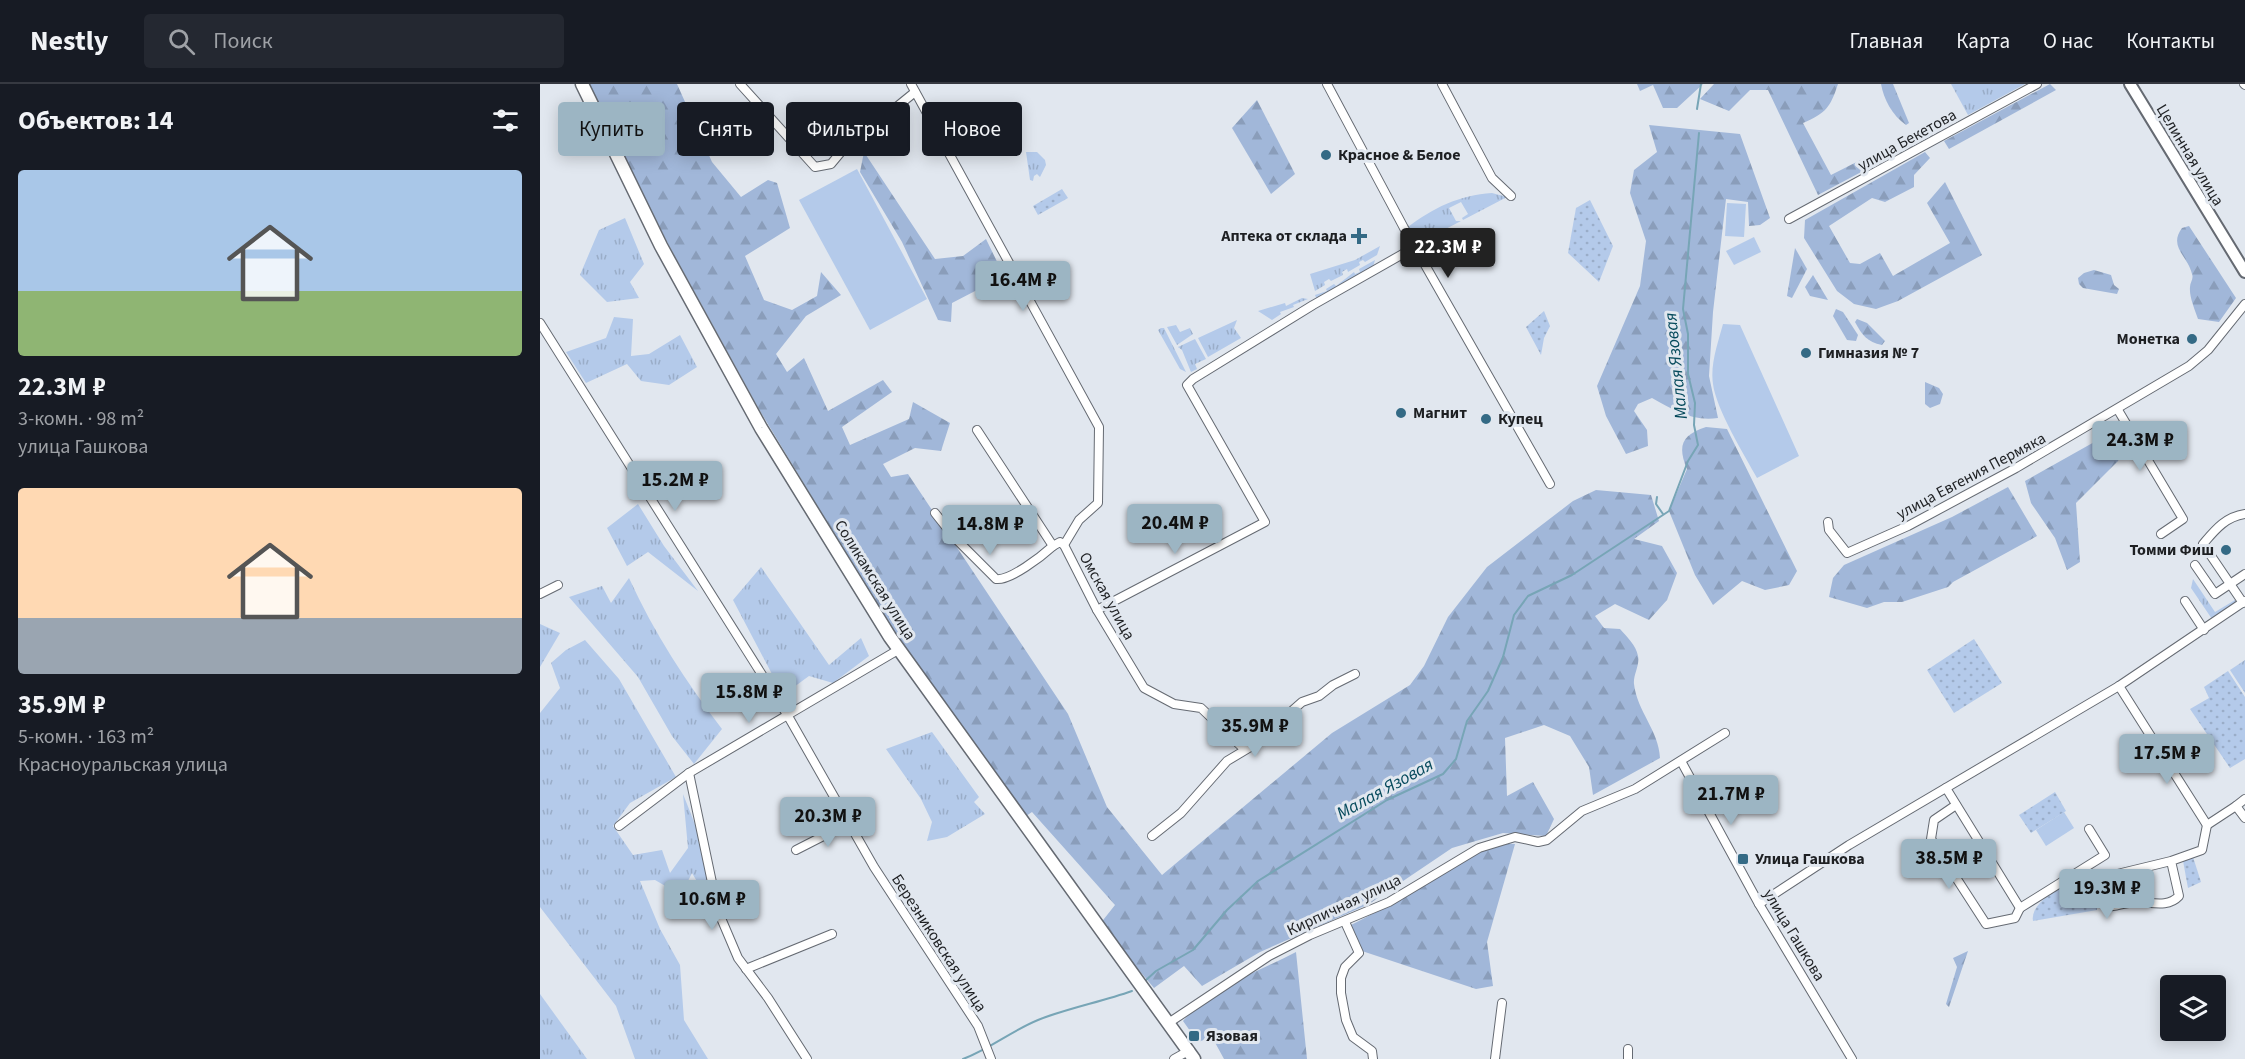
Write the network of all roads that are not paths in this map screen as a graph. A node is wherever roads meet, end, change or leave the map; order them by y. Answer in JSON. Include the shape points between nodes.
{"nodes":[{"id":1,"x":582,"y":84,"type":"edge"},
{"id":2,"x":740,"y":84,"type":"edge"},
{"id":3,"x":1327,"y":84,"type":"edge"},
{"id":4,"x":1442,"y":84,"type":"edge"},
{"id":5,"x":2037,"y":84,"type":"edge"},
{"id":6,"x":2130,"y":84,"type":"edge"},
{"id":7,"x":913,"y":88,"type":"edge"},
{"id":8,"x":1511,"y":196,"type":"dead end"},
{"id":9,"x":1789,"y":219,"type":"dead end"},
{"id":10,"x":1415,"y":247,"type":"junction"},
{"id":11,"x":2245,"y":272,"type":"edge"},
{"id":12,"x":2245,"y":304,"type":"edge"},
{"id":13,"x":540,"y":323,"type":"edge"},
{"id":14,"x":2118,"y":410,"type":"junction"},
{"id":15,"x":977,"y":430,"type":"dead end"},
{"id":16,"x":1550,"y":484,"type":"dead end"},
{"id":17,"x":935,"y":513,"type":"dead end"},
{"id":18,"x":2245,"y":514,"type":"edge"},
{"id":19,"x":1828,"y":522,"type":"dead end"},
{"id":20,"x":2161,"y":534,"type":"dead end"},
{"id":21,"x":1064,"y":545,"type":"junction"},
{"id":22,"x":1053,"y":546,"type":"junction"},
{"id":23,"x":2195,"y":565,"type":"dead end"},
{"id":24,"x":2245,"y":574,"type":"edge"},
{"id":25,"x":2230,"y":584,"type":"junction"},
{"id":26,"x":558,"y":585,"type":"dead end"},
{"id":27,"x":540,"y":594,"type":"edge"},
{"id":28,"x":2185,"y":601,"type":"dead end"},
{"id":29,"x":2244,"y":602,"type":"edge"},
{"id":30,"x":1097,"y":610,"type":"junction"},
{"id":31,"x":2204,"y":630,"type":"junction"},
{"id":32,"x":898,"y":650,"type":"junction"},
{"id":33,"x":1355,"y":674,"type":"dead end"},
{"id":34,"x":2119,"y":686,"type":"junction"},
{"id":35,"x":788,"y":716,"type":"junction"},
{"id":36,"x":1725,"y":733,"type":"dead end"},
{"id":37,"x":1244,"y":749,"type":"junction"},
{"id":38,"x":1681,"y":761,"type":"junction"},
{"id":39,"x":688,"y":773,"type":"junction"},
{"id":40,"x":1946,"y":788,"type":"junction"},
{"id":41,"x":2245,"y":800,"type":"edge"},
{"id":42,"x":1956,"y":805,"type":"junction"},
{"id":43,"x":2236,"y":806,"type":"junction"},
{"id":44,"x":2245,"y":818,"type":"edge"},
{"id":45,"x":849,"y":823,"type":"junction"},
{"id":46,"x":2207,"y":825,"type":"junction"},
{"id":47,"x":618,"y":826,"type":"dead end"},
{"id":48,"x":2089,"y":829,"type":"dead end"},
{"id":49,"x":1152,"y":836,"type":"dead end"},
{"id":50,"x":796,"y":850,"type":"dead end"},
{"id":51,"x":2171,"y":861,"type":"junction"},
{"id":52,"x":1759,"y":904,"type":"junction"},
{"id":53,"x":2020,"y":908,"type":"junction"},
{"id":54,"x":1344,"y":922,"type":"junction"},
{"id":55,"x":831,"y":934,"type":"dead end"},
{"id":56,"x":746,"y":969,"type":"junction"},
{"id":57,"x":1502,"y":1003,"type":"dead end"},
{"id":58,"x":1170,"y":1022,"type":"junction"},
{"id":59,"x":1628,"y":1049,"type":"dead end"},
{"id":60,"x":1192,"y":1055,"type":"edge"},
{"id":61,"x":807,"y":1059,"type":"edge"},
{"id":62,"x":991,"y":1059,"type":"edge"},
{"id":63,"x":1174,"y":1059,"type":"edge"},
{"id":64,"x":1373,"y":1059,"type":"edge"},
{"id":65,"x":1495,"y":1059,"type":"edge"},
{"id":66,"x":1628,"y":1059,"type":"edge"},
{"id":67,"x":1852,"y":1059,"type":"edge"}],
"edges":[{"from":1,"to":32,"type":"main road","name":"Соликамская улица","via":[[661,246],[761,428]]},
{"from":2,"to":7,"type":"street","via":[[815,167],[831,164]]},
{"from":3,"to":10,"type":"street"},
{"from":4,"to":8,"type":"street","via":[[1492,178]]},
{"from":5,"to":9,"type":"street","name":"улица Бекетова"},
{"from":6,"to":11,"type":"main road","name":"Целинная улица"},
{"from":7,"to":21,"type":"street","via":[[1099,427],[1098,503],[1079,520]]},
{"from":10,"to":16,"type":"street"},
{"from":10,"to":30,"type":"street","via":[[1193,378],[1187,385],[1265,522]]},
{"from":12,"to":14,"type":"street","name":"улица Евгения Пермяка","via":[[2208,350],[2189,366]]},
{"from":13,"to":35,"type":"street","name":"Березниковская улица"},
{"from":14,"to":19,"type":"street","name":"улица Евгения Пермяка","via":[[1908,526],[1847,554],[1829,530]]},
{"from":14,"to":20,"type":"street","via":[[2182,519]]},
{"from":15,"to":22,"type":"street"},
{"from":17,"to":22,"type":"street","via":[[973,557],[1000,580]]},
{"from":18,"to":25,"type":"street","via":[[2221,524],[2203,544]]},
{"from":21,"to":22,"type":"street","name":"Омская улица","via":[[1060,542]]},
{"from":21,"to":30,"type":"street","name":"Омская улица"},
{"from":23,"to":25,"type":"street","via":[[2215,594]]},
{"from":24,"to":25,"type":"street"},
{"from":25,"to":29,"type":"street"},
{"from":26,"to":27,"type":"street"},
{"from":28,"to":31,"type":"street"},
{"from":29,"to":31,"type":"street"},
{"from":30,"to":37,"type":"street","name":"Омская улица","via":[[1144,688],[1174,704],[1201,708]]},
{"from":31,"to":34,"type":"street"},
{"from":32,"to":35,"type":"street"},
{"from":32,"to":58,"type":"main road","name":"Соликамская улица"},
{"from":33,"to":37,"type":"street","via":[[1302,702]]},
{"from":34,"to":40,"type":"street"},
{"from":34,"to":46,"type":"street"},
{"from":35,"to":39,"type":"street"},
{"from":35,"to":45,"type":"street","name":"Березниковская улица"},
{"from":36,"to":38,"type":"street"},
{"from":37,"to":49,"type":"street","via":[[1227,761],[1181,813]]},
{"from":38,"to":52,"type":"street","name":"улица Гашкова"},
{"from":38,"to":54,"type":"street","name":"Кирпичная улица","via":[[1635,789],[1582,811],[1555,836],[1538,842],[1515,837],[1479,848],[1389,902]]},
{"from":39,"to":47,"type":"street"},
{"from":39,"to":56,"type":"street","via":[[718,911]]},
{"from":40,"to":42,"type":"street"},
{"from":40,"to":52,"type":"street"},
{"from":41,"to":43,"type":"street"},
{"from":42,"to":53,"type":"street"},
{"from":42,"to":53,"type":"street","via":[[1934,820],[1931,839],[1986,924],[2015,918]]},
{"from":43,"to":44,"type":"street"},
{"from":43,"to":46,"type":"street"},
{"from":45,"to":50,"type":"street"},
{"from":45,"to":62,"type":"street","name":"Березниковская улица","via":[[978,1026]]},
{"from":46,"to":51,"type":"street","via":[[2202,850]]},
{"from":48,"to":53,"type":"street","via":[[2105,855]]},
{"from":51,"to":51,"type":"street","via":[[2105,877],[2108,907],[2175,901],[2179,896]]},
{"from":52,"to":67,"type":"street","name":"улица Гашкова"},
{"from":54,"to":58,"type":"street","name":"Кирпичная улица","via":[[1269,956]]},
{"from":54,"to":64,"type":"street","via":[[1359,953],[1345,967],[1341,978],[1346,1020],[1353,1036],[1372,1051]]},
{"from":55,"to":56,"type":"street"},
{"from":56,"to":61,"type":"street"},
{"from":57,"to":65,"type":"street"},
{"from":58,"to":60,"type":"main road","name":"Соликамская улица"},
{"from":59,"to":66,"type":"street"},
{"from":60,"to":63,"type":"street"}]}
